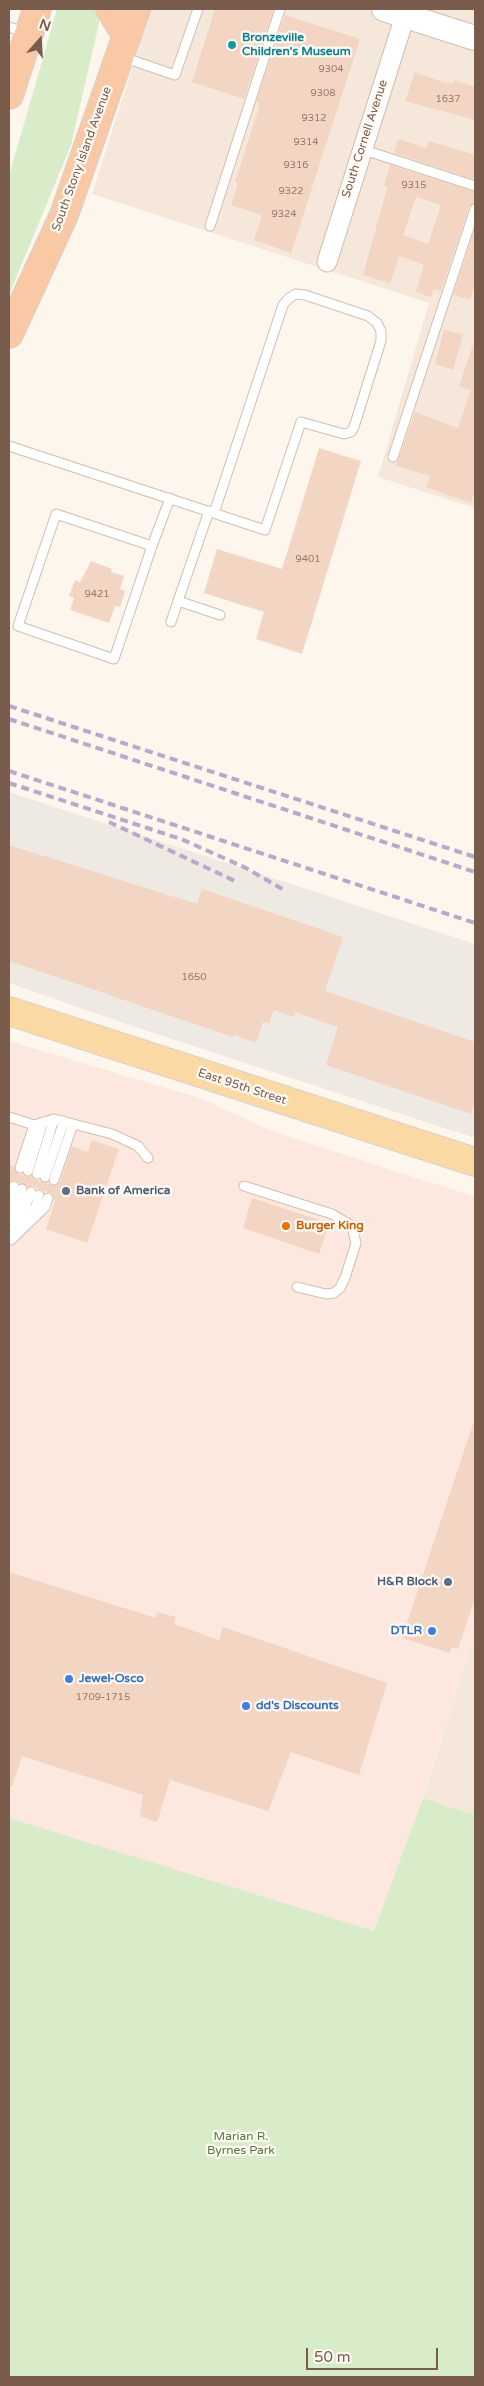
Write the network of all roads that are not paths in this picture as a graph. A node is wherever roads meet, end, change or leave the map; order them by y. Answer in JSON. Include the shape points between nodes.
{"nodes":[{"id":1,"x":110,"y":9,"type":"edge"},
{"id":2,"x":136,"y":9,"type":"edge"},
{"id":3,"x":198,"y":9,"type":"edge"},
{"id":4,"x":280,"y":9,"type":"edge"},
{"id":5,"x":394,"y":12,"type":"edge"},
{"id":6,"x":25,"y":23,"type":"edge"},
{"id":7,"x":475,"y":38,"type":"edge"},
{"id":8,"x":123,"y":46,"type":"junction"},
{"id":9,"x":9,"y":95,"type":"edge"},
{"id":10,"x":362,"y":149,"type":"junction"},
{"id":11,"x":475,"y":186,"type":"edge"},
{"id":12,"x":475,"y":209,"type":"edge"},
{"id":13,"x":210,"y":226,"type":"dead end"},
{"id":14,"x":327,"y":262,"type":"dead end"},
{"id":15,"x":9,"y":334,"type":"edge"},
{"id":16,"x":9,"y":446,"type":"edge"},
{"id":17,"x":393,"y":456,"type":"dead end"},
{"id":18,"x":170,"y":498,"type":"junction"},
{"id":19,"x":212,"y":512,"type":"junction"},
{"id":20,"x":152,"y":546,"type":"junction"},
{"id":21,"x":178,"y":601,"type":"junction"},
{"id":22,"x":220,"y":615,"type":"dead end"},
{"id":23,"x":171,"y":622,"type":"dead end"},
{"id":24,"x":9,"y":1010,"type":"edge"},
{"id":25,"x":9,"y":1117,"type":"edge"},
{"id":26,"x":54,"y":1118,"type":"junction"},
{"id":27,"x":43,"y":1122,"type":"junction"},
{"id":28,"x":68,"y":1122,"type":"junction"},
{"id":29,"x":34,"y":1124,"type":"junction"},
{"id":30,"x":148,"y":1158,"type":"dead end"},
{"id":31,"x":475,"y":1162,"type":"edge"},
{"id":32,"x":37,"y":1174,"type":"junction"},
{"id":33,"x":244,"y":1186,"type":"dead end"},
{"id":34,"x":11,"y":1240,"type":"joint"},
{"id":35,"x":297,"y":1287,"type":"dead end"}],
"edges":[{"from":1,"to":8,"type":"highway"},
{"from":2,"to":8,"type":"highway","name":"South Stony Island Avenue"},
{"from":3,"to":8,"type":"lane","via":[[175,75]]},
{"from":4,"to":13,"type":"lane"},
{"from":5,"to":7,"type":"street"},
{"from":5,"to":10,"type":"street","name":"South Cornell Avenue"},
{"from":6,"to":9,"type":"highway"},
{"from":8,"to":15,"type":"highway","name":"South Stony Island Avenue","via":[[64,215]]},
{"from":10,"to":11,"type":"lane"},
{"from":10,"to":14,"type":"street","name":"South Cornell Avenue"},
{"from":12,"to":17,"type":"lane"},
{"from":16,"to":18,"type":"lane"},
{"from":18,"to":19,"type":"lane"},
{"from":18,"to":20,"type":"lane"},
{"from":19,"to":19,"type":"lane","via":[[265,530],[301,422],[344,434],[351,432],[381,341],[377,323],[368,316],[305,295],[296,294],[289,298],[283,305]]},
{"from":19,"to":21,"type":"lane"},
{"from":20,"to":20,"type":"lane","via":[[56,514],[18,626],[114,658]]},
{"from":21,"to":22,"type":"lane"},
{"from":21,"to":23,"type":"lane"},
{"from":24,"to":31,"type":"main road","name":"East 95th Street"},
{"from":25,"to":29,"type":"lane"},
{"from":26,"to":27,"type":"lane"},
{"from":26,"to":28,"type":"lane"},
{"from":26,"to":32,"type":"lane"},
{"from":27,"to":29,"type":"lane"},
{"from":27,"to":32,"type":"lane"},
{"from":28,"to":30,"type":"lane","via":[[127,1140],[138,1146]]},
{"from":28,"to":32,"type":"lane"},
{"from":29,"to":32,"type":"lane"},
{"from":33,"to":35,"type":"lane","via":[[332,1214],[352,1226],[356,1243],[340,1288],[326,1294]]},
{"from":34,"to":34,"type":"lane","via":[[36,1206],[31,1192],[11,1196]]}]}
